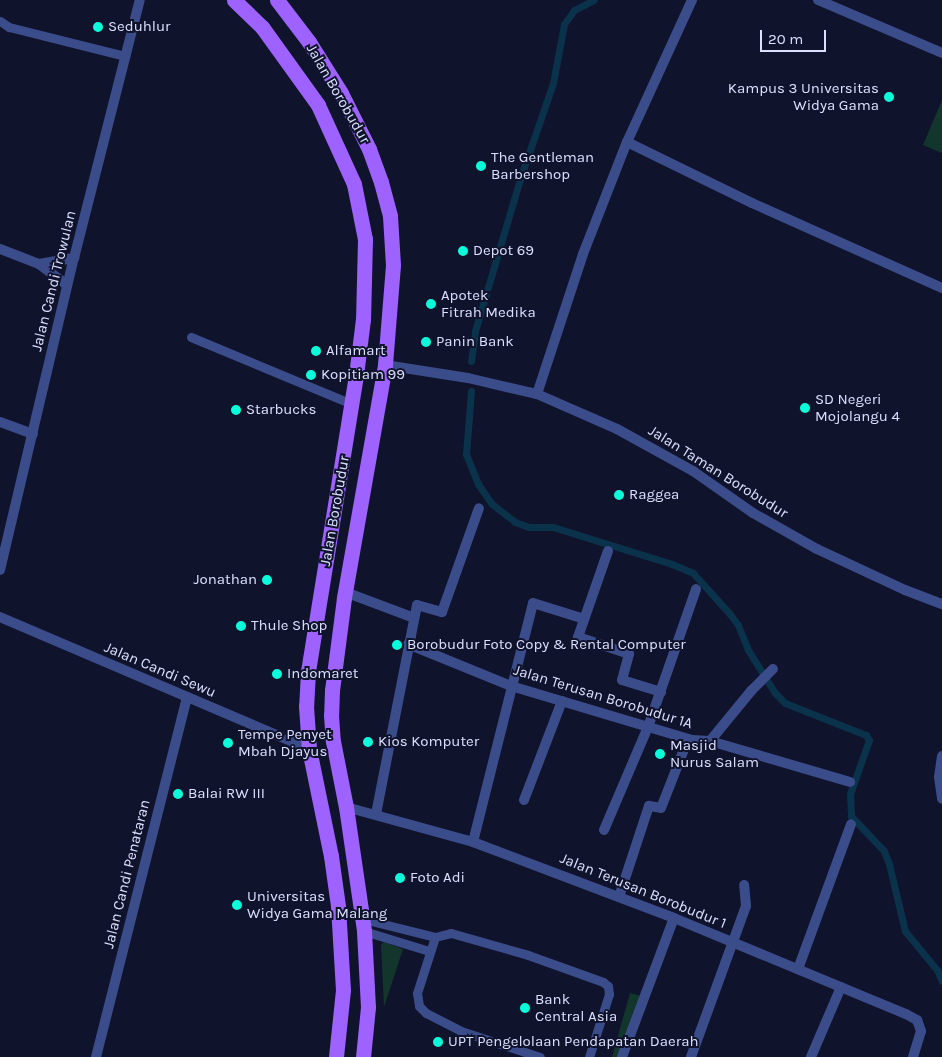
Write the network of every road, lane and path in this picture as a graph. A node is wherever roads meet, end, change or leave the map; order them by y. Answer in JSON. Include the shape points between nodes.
{"nodes":[{"id":1,"x":140,"y":0,"type":"edge"},
{"id":2,"x":234,"y":0,"type":"edge"},
{"id":3,"x":277,"y":0,"type":"edge"},
{"id":4,"x":692,"y":0,"type":"edge"},
{"id":5,"x":818,"y":0,"type":"edge"},
{"id":6,"x":0,"y":21,"type":"edge"},
{"id":7,"x":942,"y":53,"type":"edge"},
{"id":8,"x":125,"y":56,"type":"junction"},
{"id":9,"x":627,"y":142,"type":"junction"},
{"id":10,"x":0,"y":249,"type":"edge"},
{"id":11,"x":74,"y":258,"type":"junction"},
{"id":12,"x":39,"y":264,"type":"junction"},
{"id":13,"x":67,"y":286,"type":"junction"},
{"id":14,"x":942,"y":288,"type":"edge"},
{"id":15,"x":190,"y":337,"type":"dead end"},
{"id":16,"x":385,"y":365,"type":"junction"},
{"id":17,"x":538,"y":394,"type":"junction"},
{"id":18,"x":352,"y":404,"type":"junction"},
{"id":19,"x":0,"y":422,"type":"edge"},
{"id":20,"x":33,"y":434,"type":"junction"},
{"id":21,"x":479,"y":508,"type":"dead end"},
{"id":22,"x":608,"y":551,"type":"dead end"},
{"id":23,"x":0,"y":570,"type":"edge"},
{"id":24,"x":696,"y":589,"type":"dead end"},
{"id":25,"x":345,"y":592,"type":"junction"},
{"id":26,"x":942,"y":604,"type":"edge"},
{"id":27,"x":0,"y":618,"type":"edge"},
{"id":28,"x":414,"y":618,"type":"junction"},
{"id":29,"x":584,"y":618,"type":"junction"},
{"id":30,"x":408,"y":644,"type":"junction"},
{"id":31,"x":771,"y":671,"type":"dead end"},
{"id":32,"x":511,"y":686,"type":"junction"},
{"id":33,"x":661,"y":692,"type":"junction"},
{"id":34,"x":187,"y":698,"type":"junction"},
{"id":35,"x":562,"y":700,"type":"junction"},
{"id":36,"x":648,"y":727,"type":"junction"},
{"id":37,"x":688,"y":739,"type":"junction"},
{"id":38,"x":710,"y":741,"type":"junction"},
{"id":39,"x":309,"y":749,"type":"junction"},
{"id":40,"x":942,"y":756,"type":"edge"},
{"id":41,"x":850,"y":782,"type":"dead end"},
{"id":42,"x":942,"y":799,"type":"edge"},
{"id":43,"x":524,"y":800,"type":"dead end"},
{"id":44,"x":346,"y":807,"type":"junction"},
{"id":45,"x":376,"y":814,"type":"junction"},
{"id":46,"x":851,"y":824,"type":"dead end"},
{"id":47,"x":604,"y":830,"type":"dead end"},
{"id":48,"x":473,"y":842,"type":"junction"},
{"id":49,"x":744,"y":885,"type":"dead end"},
{"id":50,"x":618,"y":896,"type":"junction"},
{"id":51,"x":674,"y":918,"type":"junction"},
{"id":52,"x":364,"y":925,"type":"junction"},
{"id":53,"x":434,"y":937,"type":"junction"},
{"id":54,"x":733,"y":943,"type":"junction"},
{"id":55,"x":429,"y":951,"type":"junction"},
{"id":56,"x":798,"y":969,"type":"junction"},
{"id":57,"x":841,"y":987,"type":"junction"},
{"id":58,"x":96,"y":1057,"type":"edge"},
{"id":59,"x":336,"y":1057,"type":"edge"},
{"id":60,"x":363,"y":1057,"type":"edge"},
{"id":61,"x":540,"y":1057,"type":"edge"},
{"id":62,"x":589,"y":1057,"type":"edge"},
{"id":63,"x":623,"y":1057,"type":"edge"},
{"id":64,"x":691,"y":1057,"type":"edge"},
{"id":65,"x":811,"y":1057,"type":"edge"},
{"id":66,"x":913,"y":1057,"type":"edge"}],
"edges":[{"from":1,"to":8,"type":"street","name":"Jalan Candi Trowulan"},
{"from":2,"to":18,"type":"main road","name":"Jalan Borobudur","via":[[262,27],[318,105],[354,184],[362,215],[366,266]]},
{"from":3,"to":16,"type":"main road","name":"Jalan Borobudur","via":[[309,42],[341,93],[382,182],[390,216],[393,265]]},
{"from":4,"to":9,"type":"street"},
{"from":5,"to":7,"type":"street"},
{"from":6,"to":8,"type":"lane","via":[[9,27]]},
{"from":8,"to":11,"type":"street","name":"Jalan Candi Trowulan"},
{"from":9,"to":14,"type":"street","via":[[752,203]]},
{"from":9,"to":17,"type":"street","via":[[583,254]]},
{"from":10,"to":12,"type":"street"},
{"from":11,"to":12,"type":"street"},
{"from":11,"to":13,"type":"street","name":"Jalan Candi Trowulan"},
{"from":12,"to":13,"type":"street"},
{"from":13,"to":20,"type":"street","name":"Jalan Candi Trowulan"},
{"from":15,"to":18,"type":"lane"},
{"from":16,"to":17,"type":"street","name":"Jalan Taman Borobudur","via":[[468,378]]},
{"from":16,"to":25,"type":"main road","name":"Jalan Borobudur"},
{"from":17,"to":26,"type":"street","name":"Jalan Taman Borobudur","via":[[626,433],[817,549]]},
{"from":18,"to":39,"type":"main road","name":"Jalan Borobudur","via":[[308,671]]},
{"from":19,"to":20,"type":"street"},
{"from":20,"to":23,"type":"street","name":"Jalan Candi Trowulan"},
{"from":21,"to":28,"type":"street","via":[[442,612],[417,605]]},
{"from":22,"to":29,"type":"street"},
{"from":24,"to":33,"type":"street"},
{"from":25,"to":28,"type":"street"},
{"from":25,"to":44,"type":"main road","name":"Jalan Borobudur","via":[[331,715]]},
{"from":27,"to":34,"type":"street","name":"Jalan Candi Sewu"},
{"from":28,"to":30,"type":"street"},
{"from":29,"to":32,"type":"street","via":[[533,603]]},
{"from":29,"to":33,"type":"street","via":[[578,637],[629,654],[622,680]]},
{"from":30,"to":32,"type":"street","name":"Jalan Terusan Borobudur 1A"},
{"from":30,"to":45,"type":"street"},
{"from":31,"to":38,"type":"street"},
{"from":32,"to":35,"type":"street","name":"Jalan Terusan Borobudur 1A"},
{"from":32,"to":48,"type":"street"},
{"from":33,"to":36,"type":"street"},
{"from":34,"to":39,"type":"street","name":"Jalan Candi Sewu"},
{"from":34,"to":58,"type":"street","name":"Jalan Candi Penataran"},
{"from":35,"to":36,"type":"street","name":"Jalan Terusan Borobudur 1A"},
{"from":35,"to":43,"type":"street"},
{"from":36,"to":37,"type":"street","name":"Jalan Terusan Borobudur 1A"},
{"from":36,"to":47,"type":"street"},
{"from":37,"to":38,"type":"street","name":"Jalan Terusan Borobudur 1A"},
{"from":37,"to":50,"type":"street","via":[[661,808],[649,806]]},
{"from":38,"to":41,"type":"street","name":"Jalan Terusan Borobudur 1A"},
{"from":39,"to":59,"type":"main road","name":"Jalan Borobudur","via":[[338,906],[343,990]]},
{"from":40,"to":42,"type":"street","via":[[939,777]]},
{"from":44,"to":45,"type":"street","name":"Jalan Terusan Borobudur 1"},
{"from":44,"to":52,"type":"main road","name":"Jalan Borobudur"},
{"from":45,"to":48,"type":"street","name":"Jalan Terusan Borobudur 1"},
{"from":46,"to":56,"type":"street"},
{"from":48,"to":50,"type":"street","name":"Jalan Terusan Borobudur 1"},
{"from":49,"to":54,"type":"street","via":[[746,906]]},
{"from":50,"to":51,"type":"street","name":"Jalan Terusan Borobudur 1"},
{"from":51,"to":54,"type":"street","name":"Jalan Terusan Borobudur 1"},
{"from":51,"to":63,"type":"street"},
{"from":52,"to":53,"type":"lane"},
{"from":52,"to":55,"type":"lane"},
{"from":52,"to":60,"type":"main road","name":"Jalan Borobudur","via":[[368,1007]]},
{"from":53,"to":55,"type":"lane"},
{"from":53,"to":62,"type":"lane","via":[[452,933],[475,939],[603,982],[608,986],[609,994]]},
{"from":54,"to":56,"type":"street","name":"Jalan Terusan Borobudur 1"},
{"from":54,"to":64,"type":"street"},
{"from":55,"to":61,"type":"lane","via":[[416,993],[417,1001],[426,1014],[469,1034]]},
{"from":56,"to":57,"type":"street","name":"Jalan Terusan Borobudur 1"},
{"from":57,"to":65,"type":"street"},
{"from":57,"to":66,"type":"street","name":"Jalan Terusan Borobudur 1","via":[[914,1018],[921,1038]]}]}
